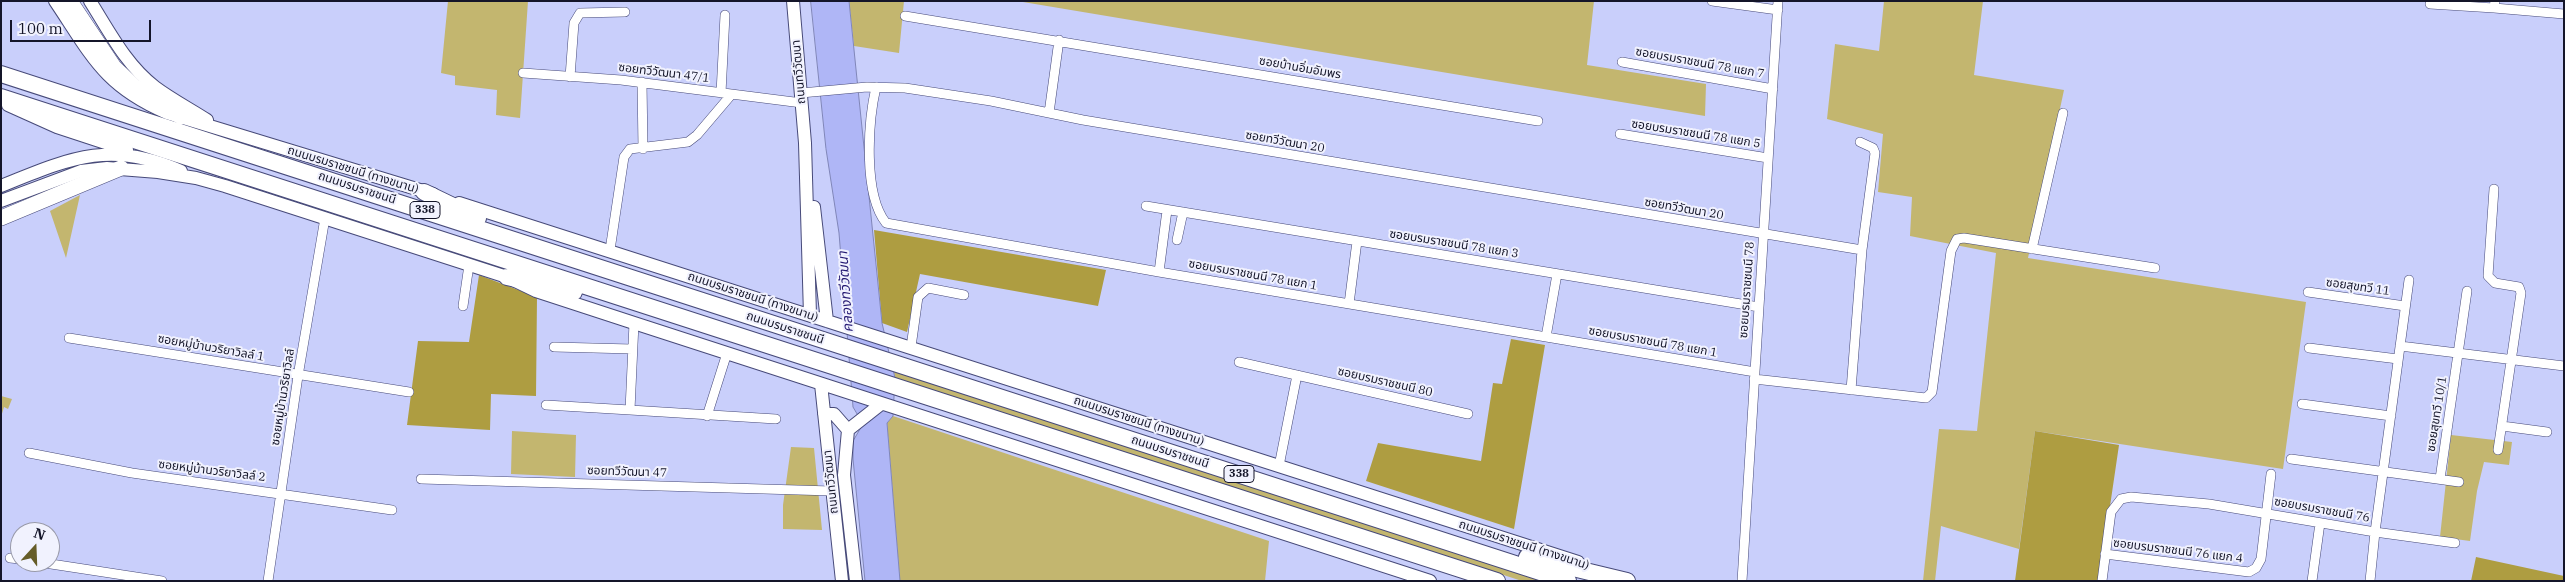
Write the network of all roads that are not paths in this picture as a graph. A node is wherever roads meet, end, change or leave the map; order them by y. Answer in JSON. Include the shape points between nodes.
{"nodes":[{"id":1,"x":56,"y":1,"type":"edge"},
{"id":2,"x":70,"y":1,"type":"edge"},
{"id":3,"x":90,"y":1,"type":"edge"},
{"id":4,"x":793,"y":1,"type":"edge"},
{"id":5,"x":1712,"y":1,"type":"edge"},
{"id":6,"x":2430,"y":4,"type":"dead end"},
{"id":7,"x":2494,"y":5,"type":"edge"},
{"id":8,"x":1778,"y":6,"type":"edge"},
{"id":9,"x":625,"y":12,"type":"dead end"},
{"id":10,"x":725,"y":14,"type":"dead end"},
{"id":11,"x":2564,"y":14,"type":"edge"},
{"id":12,"x":905,"y":16,"type":"dead end"},
{"id":13,"x":1059,"y":40,"type":"junction"},
{"id":14,"x":1622,"y":62,"type":"dead end"},
{"id":15,"x":523,"y":73,"type":"dead end"},
{"id":16,"x":1,"y":74,"type":"edge"},
{"id":17,"x":570,"y":77,"type":"junction"},
{"id":18,"x":642,"y":82,"type":"junction"},
{"id":19,"x":871,"y":87,"type":"junction"},
{"id":20,"x":1773,"y":89,"type":"junction"},
{"id":21,"x":721,"y":93,"type":"junction"},
{"id":22,"x":731,"y":95,"type":"junction"},
{"id":23,"x":1,"y":96,"type":"edge"},
{"id":24,"x":801,"y":98,"type":"junction"},
{"id":25,"x":1,"y":102,"type":"edge"},
{"id":26,"x":1049,"y":113,"type":"junction"},
{"id":27,"x":2063,"y":113,"type":"dead end"},
{"id":28,"x":181,"y":117,"type":"junction"},
{"id":29,"x":1538,"y":121,"type":"dead end"},
{"id":30,"x":224,"y":130,"type":"junction"},
{"id":31,"x":1620,"y":134,"type":"dead end"},
{"id":32,"x":1860,"y":142,"type":"dead end"},
{"id":33,"x":805,"y":144,"type":"junction"},
{"id":34,"x":643,"y":149,"type":"junction"},
{"id":35,"x":1768,"y":158,"type":"junction"},
{"id":36,"x":150,"y":159,"type":"junction"},
{"id":37,"x":121,"y":168,"type":"junction"},
{"id":38,"x":196,"y":178,"type":"junction"},
{"id":39,"x":1,"y":186,"type":"edge"},
{"id":40,"x":2494,"y":189,"type":"dead end"},
{"id":41,"x":424,"y":192,"type":"junction"},
{"id":42,"x":1,"y":201,"type":"edge"},
{"id":43,"x":1146,"y":206,"type":"dead end"},
{"id":44,"x":1167,"y":210,"type":"junction"},
{"id":45,"x":1183,"y":212,"type":"junction"},
{"id":46,"x":1,"y":218,"type":"edge"},
{"id":47,"x":325,"y":218,"type":"junction"},
{"id":48,"x":1764,"y":236,"type":"junction"},
{"id":49,"x":1177,"y":240,"type":"dead end"},
{"id":50,"x":1357,"y":241,"type":"junction"},
{"id":51,"x":531,"y":244,"type":"junction"},
{"id":52,"x":2032,"y":249,"type":"junction"},
{"id":53,"x":610,"y":250,"type":"junction"},
{"id":54,"x":1862,"y":250,"type":"junction"},
{"id":55,"x":469,"y":265,"type":"junction"},
{"id":56,"x":2155,"y":268,"type":"dead end"},
{"id":57,"x":1159,"y":272,"type":"junction"},
{"id":58,"x":1557,"y":274,"type":"junction"},
{"id":59,"x":507,"y":277,"type":"junction"},
{"id":60,"x":2409,"y":280,"type":"dead end"},
{"id":61,"x":2467,"y":291,"type":"dead end"},
{"id":62,"x":2308,"y":292,"type":"dead end"},
{"id":63,"x":964,"y":295,"type":"dead end"},
{"id":64,"x":1349,"y":304,"type":"junction"},
{"id":65,"x":463,"y":306,"type":"dead end"},
{"id":66,"x":2405,"y":306,"type":"junction"},
{"id":67,"x":1759,"y":307,"type":"junction"},
{"id":68,"x":810,"y":315,"type":"junction"},
{"id":69,"x":676,"y":316,"type":"junction"},
{"id":70,"x":827,"y":321,"type":"junction"},
{"id":71,"x":634,"y":324,"type":"junction"},
{"id":72,"x":1546,"y":337,"type":"junction"},
{"id":73,"x":68,"y":338,"type":"dead end"},
{"id":74,"x":2400,"y":346,"type":"junction"},
{"id":75,"x":911,"y":347,"type":"junction"},
{"id":76,"x":554,"y":348,"type":"dead end"},
{"id":77,"x":2308,"y":348,"type":"dead end"},
{"id":78,"x":632,"y":349,"type":"junction"},
{"id":79,"x":726,"y":353,"type":"junction"},
{"id":80,"x":2459,"y":353,"type":"junction"},
{"id":81,"x":2398,"y":359,"type":"junction"},
{"id":82,"x":2511,"y":360,"type":"junction"},
{"id":83,"x":1239,"y":362,"type":"dead end"},
{"id":84,"x":2562,"y":366,"type":"edge"},
{"id":85,"x":1297,"y":375,"type":"junction"},
{"id":86,"x":298,"y":376,"type":"junction"},
{"id":87,"x":1754,"y":376,"type":"junction"},
{"id":88,"x":821,"y":384,"type":"junction"},
{"id":89,"x":1851,"y":390,"type":"junction"},
{"id":90,"x":409,"y":392,"type":"dead end"},
{"id":91,"x":546,"y":404,"type":"dead end"},
{"id":92,"x":881,"y":404,"type":"junction"},
{"id":93,"x":2302,"y":404,"type":"dead end"},
{"id":94,"x":630,"y":410,"type":"junction"},
{"id":95,"x":824,"y":414,"type":"junction"},
{"id":96,"x":1468,"y":414,"type":"dead end"},
{"id":97,"x":707,"y":416,"type":"junction"},
{"id":98,"x":2391,"y":416,"type":"junction"},
{"id":99,"x":776,"y":419,"type":"dead end"},
{"id":100,"x":2502,"y":426,"type":"junction"},
{"id":101,"x":848,"y":430,"type":"junction"},
{"id":102,"x":2547,"y":432,"type":"dead end"},
{"id":103,"x":2498,"y":450,"type":"dead end"},
{"id":104,"x":29,"y":453,"type":"dead end"},
{"id":105,"x":2291,"y":459,"type":"dead end"},
{"id":106,"x":1279,"y":466,"type":"junction"},
{"id":107,"x":2382,"y":472,"type":"junction"},
{"id":108,"x":2271,"y":474,"type":"dead end"},
{"id":109,"x":421,"y":479,"type":"dead end"},
{"id":110,"x":2440,"y":479,"type":"junction"},
{"id":111,"x":2459,"y":482,"type":"dead end"},
{"id":112,"x":832,"y":491,"type":"junction"},
{"id":113,"x":280,"y":493,"type":"junction"},
{"id":114,"x":392,"y":510,"type":"dead end"},
{"id":115,"x":2267,"y":513,"type":"junction"},
{"id":116,"x":2320,"y":522,"type":"junction"},
{"id":117,"x":2375,"y":532,"type":"junction"},
{"id":118,"x":1432,"y":537,"type":"junction"},
{"id":119,"x":2455,"y":543,"type":"dead end"},
{"id":120,"x":2105,"y":554,"type":"junction"},
{"id":121,"x":60,"y":565,"type":"edge"},
{"id":122,"x":162,"y":581,"type":"edge"},
{"id":123,"x":268,"y":581,"type":"edge"},
{"id":124,"x":842,"y":581,"type":"edge"},
{"id":125,"x":856,"y":581,"type":"edge"},
{"id":126,"x":1430,"y":581,"type":"edge"},
{"id":127,"x":1497,"y":581,"type":"edge"},
{"id":128,"x":1568,"y":581,"type":"edge"},
{"id":129,"x":1627,"y":581,"type":"edge"},
{"id":130,"x":1635,"y":581,"type":"edge"},
{"id":131,"x":1742,"y":581,"type":"edge"},
{"id":132,"x":2102,"y":581,"type":"edge"},
{"id":133,"x":2312,"y":581,"type":"edge"},
{"id":134,"x":2370,"y":581,"type":"edge"}],
"edges":[{"from":1,"to":28,"type":"main road","name":"ถนนบรมราชชนนี (ทางขนาน)","via":[[113,82],[146,104]]},
{"from":2,"to":28,"type":"main road","via":[[114,67],[134,86]]},
{"from":3,"to":30,"type":"main road","via":[[121,51],[142,75],[173,99]]},
{"from":4,"to":24,"type":"main road","name":"ถนนทวีวัฒนา"},
{"from":5,"to":8,"type":"street"},
{"from":6,"to":7,"type":"street"},
{"from":7,"to":11,"type":"street"},
{"from":8,"to":20,"type":"street","name":"ซอยบรมราชชนนี 78"},
{"from":9,"to":17,"type":"street","via":[[580,13],[574,22]]},
{"from":10,"to":21,"type":"street"},
{"from":12,"to":13,"type":"street","name":"ซอยบ้านอิ่มอัมพร"},
{"from":13,"to":26,"type":"street"},
{"from":13,"to":29,"type":"street","name":"ซอยบ้านอิ่มอัมพร"},
{"from":14,"to":20,"type":"street","name":"ซอยบรมราชชนนี 78 แยก 7"},
{"from":15,"to":17,"type":"street","name":"ซอยทวีวัฒนา 47/1"},
{"from":16,"to":51,"type":"highway","name":"ถนนบรมราชชนนี","number":"338"},
{"from":17,"to":18,"type":"street","name":"ซอยทวีวัฒนา 47/1"},
{"from":18,"to":21,"type":"street","name":"ซอยทวีวัฒนา 47/1"},
{"from":18,"to":34,"type":"street"},
{"from":19,"to":24,"type":"street","name":"ซอยทวีวัฒนา 20","via":[[821,91]]},
{"from":19,"to":26,"type":"street","name":"ซอยทวีวัฒนา 20","via":[[906,88]]},
{"from":19,"to":57,"type":"street","name":"ซอยบรมราชชนนี 78 แยก 1","via":[[869,147],[876,202],[886,223]]},
{"from":20,"to":35,"type":"street","name":"ซอยบรมราชชนนี 78"},
{"from":21,"to":22,"type":"street","name":"ซอยทวีวัฒนา 47/1"},
{"from":22,"to":24,"type":"street","name":"ซอยทวีวัฒนา 47/1"},
{"from":22,"to":34,"type":"street","via":[[688,142]]},
{"from":23,"to":69,"type":"highway","name":"ถนนบรมราชชนนี","number":"338"},
{"from":24,"to":33,"type":"main road","name":"ถนนทวีวัฒนา"},
{"from":25,"to":36,"type":"main road","via":[[57,127]]},
{"from":26,"to":48,"type":"street","name":"ซอยทวีวัฒนา 20"},
{"from":27,"to":52,"type":"street"},
{"from":28,"to":30,"type":"main road","name":"ถนนบรมราชชนนี (ทางขนาน)","number":"338"},
{"from":30,"to":41,"type":"main road","name":"ถนนบรมราชชนนี (ทางขนาน)","number":"338"},
{"from":31,"to":35,"type":"street","name":"ซอยบรมราชชนนี 78 แยก 5"},
{"from":32,"to":54,"type":"street","via":[[1873,148],[1875,153]]},
{"from":33,"to":68,"type":"main road","name":"ถนนทวีวัฒนา"},
{"from":33,"to":70,"type":"main road","name":"ถนนทวีวัฒนา"},
{"from":34,"to":53,"type":"street","via":[[630,150],[624,157]]},
{"from":35,"to":48,"type":"street","name":"ซอยบรมราชชนนี 78"},
{"from":36,"to":38,"type":"main road"},
{"from":36,"to":39,"type":"main road","via":[[109,154],[79,157]]},
{"from":37,"to":38,"type":"main road"},
{"from":37,"to":42,"type":"main road","via":[[95,168],[65,175]]},
{"from":37,"to":46,"type":"main road"},
{"from":38,"to":47,"type":"main road"},
{"from":40,"to":82,"type":"street","via":[[2488,276],[2495,283],[2519,286],[2521,293]]},
{"from":41,"to":51,"type":"highway"},
{"from":41,"to":53,"type":"main road","name":"ถนนบรมราชชนนี (ทางขนาน)","number":"338"},
{"from":43,"to":44,"type":"street","name":"ซอยบรมราชชนนี 78 แยก 3"},
{"from":44,"to":45,"type":"street","name":"ซอยบรมราชชนนี 78 แยก 3"},
{"from":44,"to":57,"type":"street"},
{"from":45,"to":49,"type":"street"},
{"from":45,"to":50,"type":"street","name":"ซอยบรมราชชนนี 78 แยก 3"},
{"from":47,"to":55,"type":"main road"},
{"from":47,"to":86,"type":"street","name":"ซอยหมู่บ้านวริยาวิลล์"},
{"from":48,"to":54,"type":"street","name":"ซอยทวีวัฒนา 20"},
{"from":48,"to":67,"type":"street","name":"ซอยบรมราชชนนี 78"},
{"from":50,"to":58,"type":"street","name":"ซอยบรมราชชนนี 78 แยก 3"},
{"from":50,"to":64,"type":"street"},
{"from":51,"to":118,"type":"highway","name":"ถนนบรมราชชนนี","number":"338"},
{"from":52,"to":56,"type":"street"},
{"from":52,"to":89,"type":"street","name":"ซอยบรมราชชนนี 78 แยก 1","via":[[1957,239],[1950,251],[1932,392],[1926,398]]},
{"from":53,"to":68,"type":"main road","name":"ถนนบรมราชชนนี (ทางขนาน)","number":"338"},
{"from":54,"to":89,"type":"street"},
{"from":55,"to":59,"type":"main road"},
{"from":55,"to":65,"type":"street"},
{"from":57,"to":64,"type":"street","name":"ซอยบรมราชชนนี 78 แยก 1"},
{"from":58,"to":67,"type":"street","name":"ซอยบรมราชชนนี 78 แยก 3"},
{"from":58,"to":72,"type":"street"},
{"from":59,"to":69,"type":"highway"},
{"from":59,"to":71,"type":"main road","via":[[536,291]]},
{"from":60,"to":66,"type":"street","name":"ซอยสุขทวี 11"},
{"from":61,"to":80,"type":"street","name":"ซอยสุขทวี 10/1"},
{"from":62,"to":66,"type":"street","name":"ซอยสุขทวี 11"},
{"from":63,"to":75,"type":"street","via":[[928,288],[918,297]]},
{"from":64,"to":72,"type":"street","name":"ซอยบรมราชชนนี 78 แยก 1"},
{"from":66,"to":74,"type":"street","name":"ซอยสุขทวี 11"},
{"from":67,"to":87,"type":"street","name":"ซอยบรมราชชนนี 78"},
{"from":68,"to":70,"type":"main road","name":"ถนนบรมราชชนนี (ทางขนาน)","number":"338"},
{"from":69,"to":127,"type":"highway","name":"ถนนบรมราชชนนี","number":"338"},
{"from":70,"to":75,"type":"main road","name":"ถนนบรมราชชนนี (ทางขนาน)","number":"338"},
{"from":71,"to":78,"type":"street"},
{"from":71,"to":79,"type":"main road"},
{"from":72,"to":87,"type":"street","name":"ซอยบรมราชชนนี 78 แยก 1"},
{"from":73,"to":86,"type":"street","name":"ซอยหมู่บ้านวริยาวิลล์ 1"},
{"from":74,"to":80,"type":"street"},
{"from":74,"to":81,"type":"street","name":"ซอยบรมราชชนนี 76"},
{"from":75,"to":106,"type":"main road","name":"ถนนบรมราชชนนี (ทางขนาน)","number":"338"},
{"from":76,"to":78,"type":"street"},
{"from":77,"to":81,"type":"street"},
{"from":78,"to":94,"type":"street"},
{"from":79,"to":88,"type":"main road"},
{"from":79,"to":97,"type":"street"},
{"from":80,"to":82,"type":"street"},
{"from":80,"to":110,"type":"street","name":"ซอยสุขทวี 10/1"},
{"from":81,"to":98,"type":"street","name":"ซอยบรมราชชนนี 76"},
{"from":82,"to":84,"type":"street"},
{"from":82,"to":100,"type":"street"},
{"from":83,"to":85,"type":"street","name":"ซอยบรมราชชนนี 80"},
{"from":85,"to":96,"type":"street","name":"ซอยบรมราชชนนี 80"},
{"from":85,"to":106,"type":"street"},
{"from":86,"to":90,"type":"street","name":"ซอยหมู่บ้านวริยาวิลล์ 1"},
{"from":86,"to":113,"type":"street","name":"ซอยหมู่บ้านวริยาวิลล์"},
{"from":87,"to":89,"type":"street","name":"ซอยบรมราชชนนี 78 แยก 1"},
{"from":87,"to":131,"type":"street","name":"ซอยบรมราชชนนี 78"},
{"from":88,"to":92,"type":"main road"},
{"from":88,"to":95,"type":"main road","name":"ถนนทวีวัฒนา"},
{"from":91,"to":94,"type":"street"},
{"from":92,"to":101,"type":"main road"},
{"from":92,"to":126,"type":"main road"},
{"from":93,"to":98,"type":"street"},
{"from":94,"to":97,"type":"street"},
{"from":95,"to":101,"type":"main road","via":[[834,414]]},
{"from":95,"to":112,"type":"main road","name":"ถนนทวีวัฒนา"},
{"from":97,"to":99,"type":"street"},
{"from":98,"to":107,"type":"street","name":"ซอยบรมราชชนนี 76"},
{"from":100,"to":102,"type":"street"},
{"from":100,"to":103,"type":"street"},
{"from":101,"to":125,"type":"main road","name":"ถนนทวีวัฒนา","via":[[844,475]]},
{"from":104,"to":113,"type":"street","name":"ซอยหมู่บ้านวริยาวิลล์ 2","via":[[132,473]]},
{"from":105,"to":107,"type":"street"},
{"from":106,"to":130,"type":"main road","name":"ถนนบรมราชชนนี (ทางขนาน)","number":"338"},
{"from":107,"to":110,"type":"street"},
{"from":107,"to":117,"type":"street","name":"ซอยบรมราชชนนี 76"},
{"from":108,"to":115,"type":"street"},
{"from":109,"to":112,"type":"street","name":"ซอยทวีวัฒนา 47"},
{"from":110,"to":111,"type":"street"},
{"from":112,"to":124,"type":"main road","name":"ถนนทวีวัฒนา"},
{"from":113,"to":114,"type":"street","name":"ซอยหมู่บ้านวริยาวิลล์ 2"},
{"from":113,"to":123,"type":"street","name":"ซอยหมู่บ้านวริยาวิลล์"},
{"from":115,"to":116,"type":"street","name":"ซอยบรมราชชนนี 76"},
{"from":115,"to":120,"type":"street","name":"ซอยบรมราชชนนี 76","via":[[2209,504],[2131,497],[2121,499],[2111,512]]},
{"from":115,"to":120,"type":"street","name":"ซอยบรมราชชนนี 76 แยก 4","via":[[2261,559],[2256,568],[2248,572]]},
{"from":116,"to":117,"type":"street","name":"ซอยบรมราชชนนี 76"},
{"from":116,"to":133,"type":"street"},
{"from":117,"to":119,"type":"street"},
{"from":117,"to":134,"type":"street"},
{"from":118,"to":128,"type":"highway","name":"ถนนบรมราชชนนี","number":"338"},
{"from":118,"to":129,"type":"highway"},
{"from":120,"to":132,"type":"street","name":"ซอยบรมราชชนนี 76"},
{"from":121,"to":122,"type":"street"}]}
